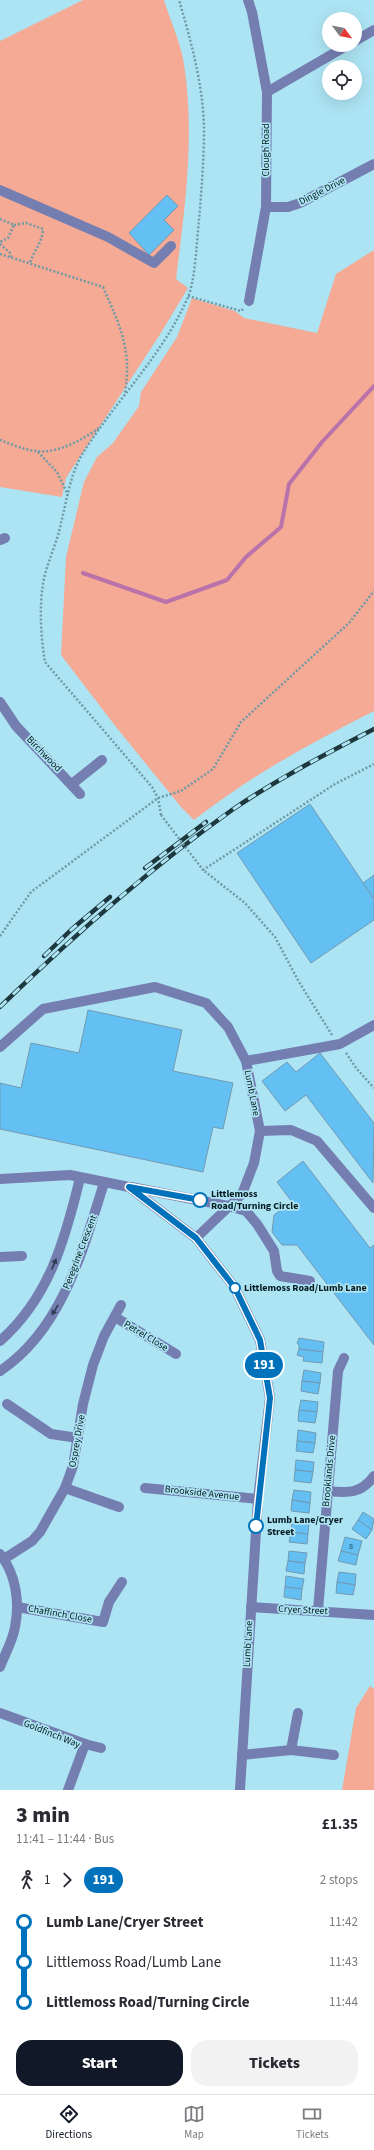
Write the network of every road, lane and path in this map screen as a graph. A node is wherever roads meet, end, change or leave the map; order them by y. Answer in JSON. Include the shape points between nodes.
{"nodes":[{"id":1,"x":179,"y":0,"type":"edge"},
{"id":2,"x":248,"y":0,"type":"edge"},
{"id":3,"x":374,"y":30,"type":"edge"},
{"id":4,"x":362,"y":37,"type":"edge"},
{"id":5,"x":336,"y":52,"type":"edge"},
{"id":6,"x":266,"y":92,"type":"junction"},
{"id":7,"x":374,"y":164,"type":"edge"},
{"id":8,"x":0,"y":190,"type":"edge"},
{"id":9,"x":266,"y":207,"type":"junction"},
{"id":10,"x":0,"y":219,"type":"edge"},
{"id":11,"x":14,"y":224,"type":"junction"},
{"id":12,"x":0,"y":243,"type":"edge"},
{"id":13,"x":171,"y":246,"type":"dead end"},
{"id":14,"x":0,"y":254,"type":"edge"},
{"id":15,"x":11,"y":257,"type":"junction"},
{"id":16,"x":30,"y":263,"type":"junction"},
{"id":17,"x":188,"y":296,"type":"junction"},
{"id":18,"x":249,"y":301,"type":"joint"},
{"id":19,"x":124,"y":394,"type":"junction"},
{"id":20,"x":101,"y":427,"type":"junction"},
{"id":21,"x":0,"y":440,"type":"edge"},
{"id":22,"x":38,"y":451,"type":"junction"},
{"id":23,"x":68,"y":495,"type":"junction"},
{"id":24,"x":374,"y":591,"type":"edge"},
{"id":25,"x":0,"y":702,"type":"edge"},
{"id":26,"x":4,"y":717,"type":"edge"},
{"id":27,"x":102,"y":760,"type":"dead end"},
{"id":28,"x":374,"y":764,"type":"edge"},
{"id":29,"x":72,"y":784,"type":"junction"},
{"id":30,"x":80,"y":794,"type":"dead end"},
{"id":31,"x":158,"y":798,"type":"junction"},
{"id":32,"x":203,"y":870,"type":"junction"},
{"id":33,"x":0,"y":936,"type":"edge"},
{"id":34,"x":374,"y":1025,"type":"edge"},
{"id":35,"x":340,"y":1044,"type":"junction"},
{"id":36,"x":0,"y":1047,"type":"edge"},
{"id":37,"x":246,"y":1061,"type":"junction"},
{"id":38,"x":374,"y":1088,"type":"edge"},
{"id":39,"x":260,"y":1131,"type":"junction"},
{"id":40,"x":80,"y":1178,"type":"junction"},
{"id":41,"x":0,"y":1179,"type":"edge"},
{"id":42,"x":104,"y":1183,"type":"junction"},
{"id":43,"x":129,"y":1187,"type":"junction"},
{"id":44,"x":228,"y":1206,"type":"junction"},
{"id":45,"x":374,"y":1208,"type":"edge"},
{"id":46,"x":196,"y":1238,"type":"junction"},
{"id":47,"x":22,"y":1256,"type":"dead end"},
{"id":48,"x":0,"y":1257,"type":"edge"},
{"id":49,"x":310,"y":1281,"type":"dead end"},
{"id":50,"x":121,"y":1305,"type":"dead end"},
{"id":51,"x":116,"y":1317,"type":"junction"},
{"id":52,"x":0,"y":1341,"type":"edge"},
{"id":53,"x":176,"y":1354,"type":"dead end"},
{"id":54,"x":344,"y":1358,"type":"dead end"},
{"id":55,"x":0,"y":1371,"type":"edge"},
{"id":56,"x":7,"y":1404,"type":"dead end"},
{"id":57,"x":78,"y":1438,"type":"junction"},
{"id":58,"x":374,"y":1476,"type":"edge"},
{"id":59,"x":65,"y":1488,"type":"junction"},
{"id":60,"x":145,"y":1488,"type":"dead end"},
{"id":61,"x":328,"y":1491,"type":"junction"},
{"id":62,"x":258,"y":1499,"type":"junction"},
{"id":63,"x":120,"y":1507,"type":"dead end"},
{"id":64,"x":2,"y":1556,"type":"edge"},
{"id":65,"x":122,"y":1582,"type":"dead end"},
{"id":66,"x":17,"y":1607,"type":"junction"},
{"id":67,"x":250,"y":1607,"type":"junction"},
{"id":68,"x":318,"y":1610,"type":"junction"},
{"id":69,"x":374,"y":1614,"type":"edge"},
{"id":70,"x":0,"y":1667,"type":"edge"},
{"id":71,"x":0,"y":1713,"type":"edge"},
{"id":72,"x":298,"y":1713,"type":"dead end"},
{"id":73,"x":85,"y":1744,"type":"junction"},
{"id":74,"x":101,"y":1748,"type":"dead end"},
{"id":75,"x":291,"y":1750,"type":"junction"},
{"id":76,"x":242,"y":1755,"type":"junction"},
{"id":77,"x":334,"y":1755,"type":"dead end"},
{"id":78,"x":68,"y":1790,"type":"edge"},
{"id":79,"x":240,"y":1790,"type":"edge"}],
"edges":[{"from":1,"to":17,"type":"path","via":[[194,53],[204,126],[197,240]]},
{"from":2,"to":6,"type":"street","name":"Clough Road"},
{"from":3,"to":4,"type":"street"},
{"from":5,"to":6,"type":"street"},
{"from":6,"to":9,"type":"street","name":"Clough Road"},
{"from":7,"to":9,"type":"street","name":"Dingle Drive","via":[[300,203],[288,207]]},
{"from":8,"to":13,"type":"street","via":[[108,237],[154,263]]},
{"from":9,"to":18,"type":"street","name":"Clough Road"},
{"from":10,"to":11,"type":"path"},
{"from":11,"to":12,"type":"path","via":[[8,238]]},
{"from":11,"to":16,"type":"path","via":[[26,223],[43,229],[40,245]]},
{"from":12,"to":15,"type":"path"},
{"from":14,"to":15,"type":"path"},
{"from":15,"to":16,"type":"path"},
{"from":16,"to":19,"type":"path","via":[[103,287],[123,333],[128,373]]},
{"from":17,"to":18,"type":"path","via":[[242,311]]},
{"from":17,"to":19,"type":"path","via":[[166,337]]},
{"from":19,"to":20,"type":"path"},
{"from":20,"to":22,"type":"path","via":[[65,446]]},
{"from":20,"to":23,"type":"path","via":[[73,473]]},
{"from":21,"to":22,"type":"path"},
{"from":22,"to":23,"type":"path","via":[[57,472]]},
{"from":23,"to":31,"type":"path","via":[[43,584],[42,642],[45,662],[152,787]]},
{"from":24,"to":31,"type":"path","via":[[349,623],[241,722],[213,768],[180,791]]},
{"from":25,"to":26,"type":"street","name":"Birchwood"},
{"from":26,"to":29,"type":"street","name":"Birchwood","via":[[16,726]]},
{"from":27,"to":29,"type":"street"},
{"from":28,"to":32,"type":"path","via":[[335,784]]},
{"from":29,"to":30,"type":"street","name":"Birchwood"},
{"from":31,"to":32,"type":"path","bridge":true,"via":[[161,815]]},
{"from":31,"to":33,"type":"path","via":[[32,892]]},
{"from":32,"to":35,"type":"path","via":[[244,903],[275,937],[321,1019]]},
{"from":34,"to":35,"type":"street","name":"Lumb Lane"},
{"from":35,"to":37,"type":"street","name":"Lumb Lane"},
{"from":35,"to":38,"type":"path","via":[[356,1068]]},
{"from":36,"to":37,"type":"street","via":[[43,1008],[155,987],[206,1003],[228,1027]]},
{"from":37,"to":39,"type":"street","name":"Lumb Lane"},
{"from":39,"to":44,"type":"street","name":"Lumb Lane","via":[[250,1178],[242,1194]]},
{"from":39,"to":45,"type":"street","via":[[291,1130],[317,1141]]},
{"from":40,"to":41,"type":"street","via":[[70,1175]]},
{"from":40,"to":42,"type":"street"},
{"from":52,"to":40,"type":"street","name":"Peregrine Crescent","one_way":true,"via":[[14,1329],[45,1286],[70,1222]]},
{"from":42,"to":43,"type":"street"},
{"from":42,"to":55,"type":"street","name":"Peregrine Crescent","one_way":true,"via":[[87,1240],[57,1308],[38,1336],[13,1362]]},
{"from":43,"to":44,"type":"street"},
{"from":43,"to":46,"type":"street","name":"Lumb Lane"},
{"from":44,"to":46,"type":"street","name":"Lumb Lane"},
{"from":44,"to":49,"type":"street","via":[[246,1211],[257,1224],[274,1251],[280,1276],[284,1279]]},
{"from":46,"to":62,"type":"street","name":"Lumb Lane","via":[[235,1288],[260,1340],[270,1398]]},
{"from":47,"to":48,"type":"street"},
{"from":50,"to":51,"type":"street","name":"Osprey Drive"},
{"from":51,"to":53,"type":"street","name":"Petrel Close"},
{"from":51,"to":57,"type":"street","name":"Osprey Drive","via":[[104,1336],[93,1365]]},
{"from":54,"to":61,"type":"street","name":"Brooklands Drive","via":[[338,1371]]},
{"from":56,"to":57,"type":"street","via":[[51,1434]]},
{"from":57,"to":59,"type":"street","name":"Osprey Drive","via":[[73,1466]]},
{"from":58,"to":61,"type":"street","via":[[360,1491]]},
{"from":59,"to":63,"type":"street"},
{"from":59,"to":64,"type":"street","name":"Osprey Drive","via":[[40,1532],[32,1541]]},
{"from":60,"to":62,"type":"street","name":"Brookside Avenue"},
{"from":61,"to":68,"type":"street","name":"Brooklands Drive"},
{"from":62,"to":67,"type":"street","name":"Lumb Lane"},
{"from":64,"to":66,"type":"street","via":[[15,1585]]},
{"from":65,"to":66,"type":"street","name":"Chaffinch Close","via":[[109,1602],[103,1622]]},
{"from":66,"to":70,"type":"street","via":[[15,1628]]},
{"from":67,"to":68,"type":"street","name":"Cryer Street"},
{"from":67,"to":76,"type":"street","name":"Lumb Lane"},
{"from":68,"to":69,"type":"street","name":"Cryer Street"},
{"from":71,"to":73,"type":"street","name":"Goldfinch Way"},
{"from":72,"to":75,"type":"street"},
{"from":73,"to":74,"type":"street"},
{"from":73,"to":78,"type":"street","name":"Goldfinch Way"},
{"from":75,"to":76,"type":"street"},
{"from":75,"to":77,"type":"street"},
{"from":76,"to":79,"type":"street","name":"Lumb Lane"}]}
